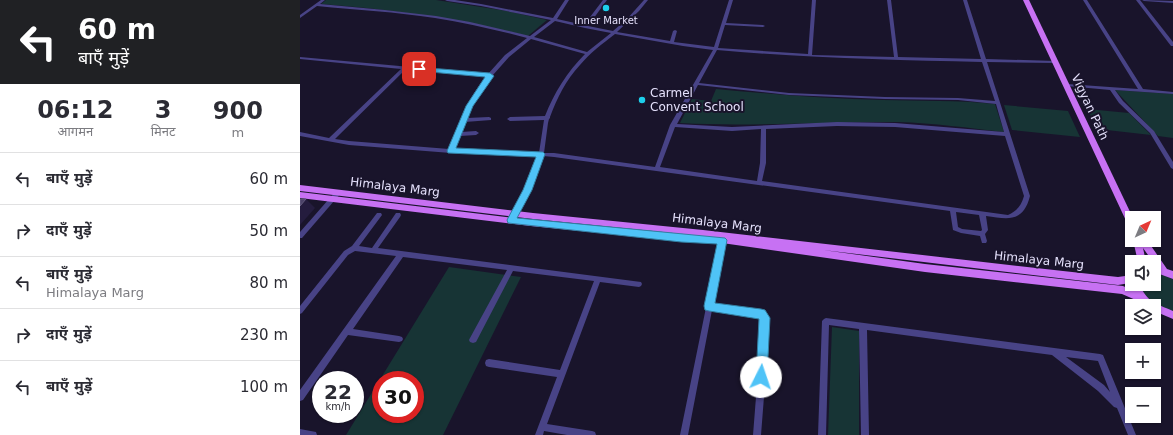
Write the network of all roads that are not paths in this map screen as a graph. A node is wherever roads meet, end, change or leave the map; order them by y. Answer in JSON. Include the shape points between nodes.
{"nodes":[{"id":1,"x":323,"y":0,"type":"edge"},
{"id":2,"x":447,"y":0,"type":"edge"},
{"id":3,"x":567,"y":0,"type":"edge"},
{"id":4,"x":605,"y":0,"type":"edge"},
{"id":5,"x":646,"y":0,"type":"edge"},
{"id":6,"x":731,"y":0,"type":"edge"},
{"id":7,"x":814,"y":0,"type":"edge"},
{"id":8,"x":889,"y":0,"type":"edge"},
{"id":9,"x":965,"y":0,"type":"edge"},
{"id":10,"x":1026,"y":0,"type":"edge"},
{"id":11,"x":1085,"y":0,"type":"edge"},
{"id":12,"x":1138,"y":0,"type":"edge"},
{"id":13,"x":1144,"y":0,"type":"edge"},
{"id":14,"x":1173,"y":2,"type":"edge"},
{"id":15,"x":317,"y":5,"type":"junction"},
{"id":16,"x":300,"y":17,"type":"edge"},
{"id":17,"x":554,"y":20,"type":"junction"},
{"id":18,"x":724,"y":23,"type":"junction"},
{"id":19,"x":752,"y":24,"type":"dead end"},
{"id":20,"x":763,"y":26,"type":"dead end"},
{"id":21,"x":586,"y":28,"type":"junction"},
{"id":22,"x":675,"y":31,"type":"dead end"},
{"id":23,"x":613,"y":34,"type":"junction"},
{"id":24,"x":530,"y":38,"type":"junction"},
{"id":25,"x":672,"y":42,"type":"junction"},
{"id":26,"x":1173,"y":45,"type":"edge"},
{"id":27,"x":716,"y":49,"type":"junction"},
{"id":28,"x":589,"y":54,"type":"junction"},
{"id":29,"x":810,"y":56,"type":"junction"},
{"id":30,"x":301,"y":59,"type":"edge"},
{"id":31,"x":896,"y":59,"type":"junction"},
{"id":32,"x":984,"y":59,"type":"junction"},
{"id":33,"x":1056,"y":62,"type":"junction"},
{"id":34,"x":405,"y":68,"type":"junction"},
{"id":35,"x":490,"y":76,"type":"junction"},
{"id":36,"x":697,"y":84,"type":"junction"},
{"id":37,"x":1067,"y":85,"type":"junction"},
{"id":38,"x":1111,"y":88,"type":"junction"},
{"id":39,"x":1142,"y":91,"type":"junction"},
{"id":40,"x":1173,"y":93,"type":"edge"},
{"id":41,"x":998,"y":103,"type":"junction"},
{"id":42,"x":548,"y":118,"type":"junction"},
{"id":43,"x":489,"y":119,"type":"dead end"},
{"id":44,"x":510,"y":119,"type":"dead end"},
{"id":45,"x":464,"y":120,"type":"junction"},
{"id":46,"x":673,"y":125,"type":"junction"},
{"id":47,"x":764,"y":127,"type":"junction"},
{"id":48,"x":476,"y":133,"type":"dead end"},
{"id":49,"x":300,"y":134,"type":"edge"},
{"id":50,"x":458,"y":134,"type":"junction"},
{"id":51,"x":1007,"y":134,"type":"junction"},
{"id":52,"x":331,"y":139,"type":"junction"},
{"id":53,"x":451,"y":151,"type":"junction"},
{"id":54,"x":541,"y":154,"type":"junction"},
{"id":55,"x":1173,"y":167,"type":"edge"},
{"id":56,"x":657,"y":168,"type":"junction"},
{"id":57,"x":760,"y":184,"type":"junction"},
{"id":58,"x":300,"y":188,"type":"edge"},
{"id":59,"x":338,"y":193,"type":"junction"},
{"id":60,"x":300,"y":196,"type":"edge"},
{"id":61,"x":332,"y":199,"type":"junction"},
{"id":62,"x":953,"y":210,"type":"junction"},
{"id":63,"x":1126,"y":211,"type":"edge"},
{"id":64,"x":982,"y":213,"type":"junction"},
{"id":65,"x":379,"y":215,"type":"dead end"},
{"id":66,"x":398,"y":216,"type":"dead end"},
{"id":67,"x":513,"y":217,"type":"junction"},
{"id":68,"x":982,"y":234,"type":"junction"},
{"id":69,"x":300,"y":236,"type":"edge"},
{"id":70,"x":722,"y":238,"type":"junction"},
{"id":71,"x":984,"y":241,"type":"dead end"},
{"id":72,"x":1147,"y":247,"type":"edge"},
{"id":73,"x":354,"y":248,"type":"junction"},
{"id":74,"x":373,"y":251,"type":"junction"},
{"id":75,"x":401,"y":254,"type":"junction"},
{"id":76,"x":511,"y":268,"type":"junction"},
{"id":77,"x":1163,"y":270,"type":"joint"},
{"id":78,"x":1173,"y":275,"type":"edge"},
{"id":79,"x":598,"y":279,"type":"junction"},
{"id":80,"x":1125,"y":280,"type":"edge"},
{"id":81,"x":639,"y":284,"type":"dead end"},
{"id":82,"x":1138,"y":291,"type":"edge"},
{"id":83,"x":1141,"y":298,"type":"joint"},
{"id":84,"x":709,"y":306,"type":"junction"},
{"id":85,"x":300,"y":311,"type":"edge"},
{"id":86,"x":1169,"y":314,"type":"edge"},
{"id":87,"x":1173,"y":323,"type":"edge"},
{"id":88,"x":863,"y":326,"type":"junction"},
{"id":89,"x":347,"y":331,"type":"junction"},
{"id":90,"x":399,"y":339,"type":"dead end"},
{"id":91,"x":473,"y":340,"type":"dead end"},
{"id":92,"x":1055,"y":352,"type":"junction"},
{"id":93,"x":490,"y":363,"type":"dead end"},
{"id":94,"x":562,"y":374,"type":"junction"},
{"id":95,"x":300,"y":396,"type":"edge"},
{"id":96,"x":1120,"y":407,"type":"junction"},
{"id":97,"x":540,"y":431,"type":"edge"},
{"id":98,"x":300,"y":433,"type":"edge"},
{"id":99,"x":313,"y":435,"type":"edge"},
{"id":100,"x":592,"y":435,"type":"edge"},
{"id":101,"x":684,"y":435,"type":"edge"},
{"id":102,"x":757,"y":435,"type":"edge"},
{"id":103,"x":822,"y":435,"type":"edge"},
{"id":104,"x":865,"y":435,"type":"edge"},
{"id":105,"x":1132,"y":435,"type":"edge"}],
"edges":[{"from":1,"to":15,"type":"street"},
{"from":2,"to":17,"type":"street"},
{"from":3,"to":17,"type":"street"},
{"from":4,"to":21,"type":"street"},
{"from":5,"to":23,"type":"street","via":[[636,14]]},
{"from":6,"to":18,"type":"street"},
{"from":7,"to":29,"type":"street"},
{"from":8,"to":31,"type":"street"},
{"from":9,"to":32,"type":"street"},
{"from":10,"to":33,"type":"main road","name":"Vigyan Path"},
{"from":11,"to":39,"type":"street"},
{"from":12,"to":26,"type":"street"},
{"from":13,"to":14,"type":"street"},
{"from":15,"to":16,"type":"street"},
{"from":15,"to":24,"type":"street","via":[[452,20]]},
{"from":17,"to":21,"type":"street"},
{"from":17,"to":24,"type":"street"},
{"from":18,"to":19,"type":"street"},
{"from":18,"to":20,"type":"street"},
{"from":18,"to":27,"type":"street"},
{"from":21,"to":23,"type":"street"},
{"from":22,"to":25,"type":"street"},
{"from":23,"to":25,"type":"street"},
{"from":23,"to":28,"type":"street"},
{"from":24,"to":28,"type":"street"},
{"from":24,"to":35,"type":"street","via":[[507,56]]},
{"from":25,"to":27,"type":"street"},
{"from":27,"to":29,"type":"street"},
{"from":27,"to":36,"type":"street"},
{"from":28,"to":42,"type":"street","via":[[570,74]]},
{"from":29,"to":31,"type":"street"},
{"from":30,"to":34,"type":"street"},
{"from":31,"to":32,"type":"street"},
{"from":32,"to":33,"type":"street"},
{"from":32,"to":41,"type":"street"},
{"from":33,"to":37,"type":"main road","name":"Vigyan Path"},
{"from":34,"to":35,"type":"street"},
{"from":34,"to":52,"type":"street"},
{"from":35,"to":45,"type":"street","via":[[469,106]]},
{"from":36,"to":41,"type":"street","via":[[789,94],[958,99]]},
{"from":36,"to":46,"type":"street"},
{"from":37,"to":38,"type":"street"},
{"from":37,"to":63,"type":"main road","name":"Vigyan Path"},
{"from":38,"to":39,"type":"street"},
{"from":38,"to":55,"type":"street","via":[[1121,102],[1152,132]]},
{"from":39,"to":40,"type":"street"},
{"from":41,"to":51,"type":"street"},
{"from":42,"to":44,"type":"street"},
{"from":42,"to":54,"type":"street"},
{"from":43,"to":45,"type":"street"},
{"from":45,"to":50,"type":"street"},
{"from":46,"to":47,"type":"street"},
{"from":46,"to":56,"type":"street"},
{"from":47,"to":51,"type":"street","via":[[895,125]]},
{"from":47,"to":57,"type":"street"},
{"from":48,"to":50,"type":"street"},
{"from":49,"to":52,"type":"street"},
{"from":50,"to":53,"type":"street"},
{"from":51,"to":64,"type":"street","via":[[1027,196],[1025,206],[1019,213],[1008,216]]},
{"from":52,"to":53,"type":"street","via":[[349,143]]},
{"from":53,"to":54,"type":"street"},
{"from":54,"to":56,"type":"street"},
{"from":54,"to":67,"type":"street"},
{"from":56,"to":57,"type":"street"},
{"from":57,"to":62,"type":"street"},
{"from":58,"to":59,"type":"main road","name":"Himalaya Marg"},
{"from":59,"to":61,"type":"street"},
{"from":59,"to":67,"type":"main road","name":"Himalaya Marg"},
{"from":60,"to":61,"type":"main road"},
{"from":61,"to":67,"type":"main road"},
{"from":61,"to":69,"type":"street"},
{"from":62,"to":64,"type":"street"},
{"from":62,"to":68,"type":"street","via":[[955,228]]},
{"from":64,"to":68,"type":"street","via":[[985,230]]},
{"from":65,"to":73,"type":"street"},
{"from":66,"to":74,"type":"street"},
{"from":67,"to":70,"type":"main road","name":"Himalaya Marg"},
{"from":68,"to":71,"type":"street"},
{"from":70,"to":80,"type":"main road","name":"Himalaya Marg"},
{"from":70,"to":83,"type":"main road","name":"Himalaya Marg","via":[[925,268],[1123,290]]},
{"from":70,"to":84,"type":"street"},
{"from":72,"to":77,"type":"main road"},
{"from":73,"to":74,"type":"street"},
{"from":73,"to":85,"type":"street","via":[[346,253]]},
{"from":74,"to":75,"type":"street"},
{"from":75,"to":76,"type":"street"},
{"from":75,"to":89,"type":"street"},
{"from":76,"to":79,"type":"street"},
{"from":76,"to":91,"type":"street"},
{"from":77,"to":78,"type":"main road"},
{"from":79,"to":81,"type":"street"},
{"from":79,"to":94,"type":"street"},
{"from":82,"to":83,"type":"main road"},
{"from":84,"to":101,"type":"street"},
{"from":84,"to":102,"type":"street","via":[[761,314],[766,320]]},
{"from":86,"to":87,"type":"main road"},
{"from":88,"to":92,"type":"street"},
{"from":88,"to":103,"type":"street","via":[[826,321]]},
{"from":88,"to":104,"type":"street"},
{"from":89,"to":90,"type":"street"},
{"from":89,"to":95,"type":"street"},
{"from":92,"to":96,"type":"street","via":[[1102,388]]},
{"from":92,"to":96,"type":"street","via":[[1100,358]]},
{"from":93,"to":94,"type":"street"},
{"from":94,"to":97,"type":"street"},
{"from":96,"to":105,"type":"street"},
{"from":97,"to":100,"type":"street"},
{"from":98,"to":99,"type":"street"}]}
